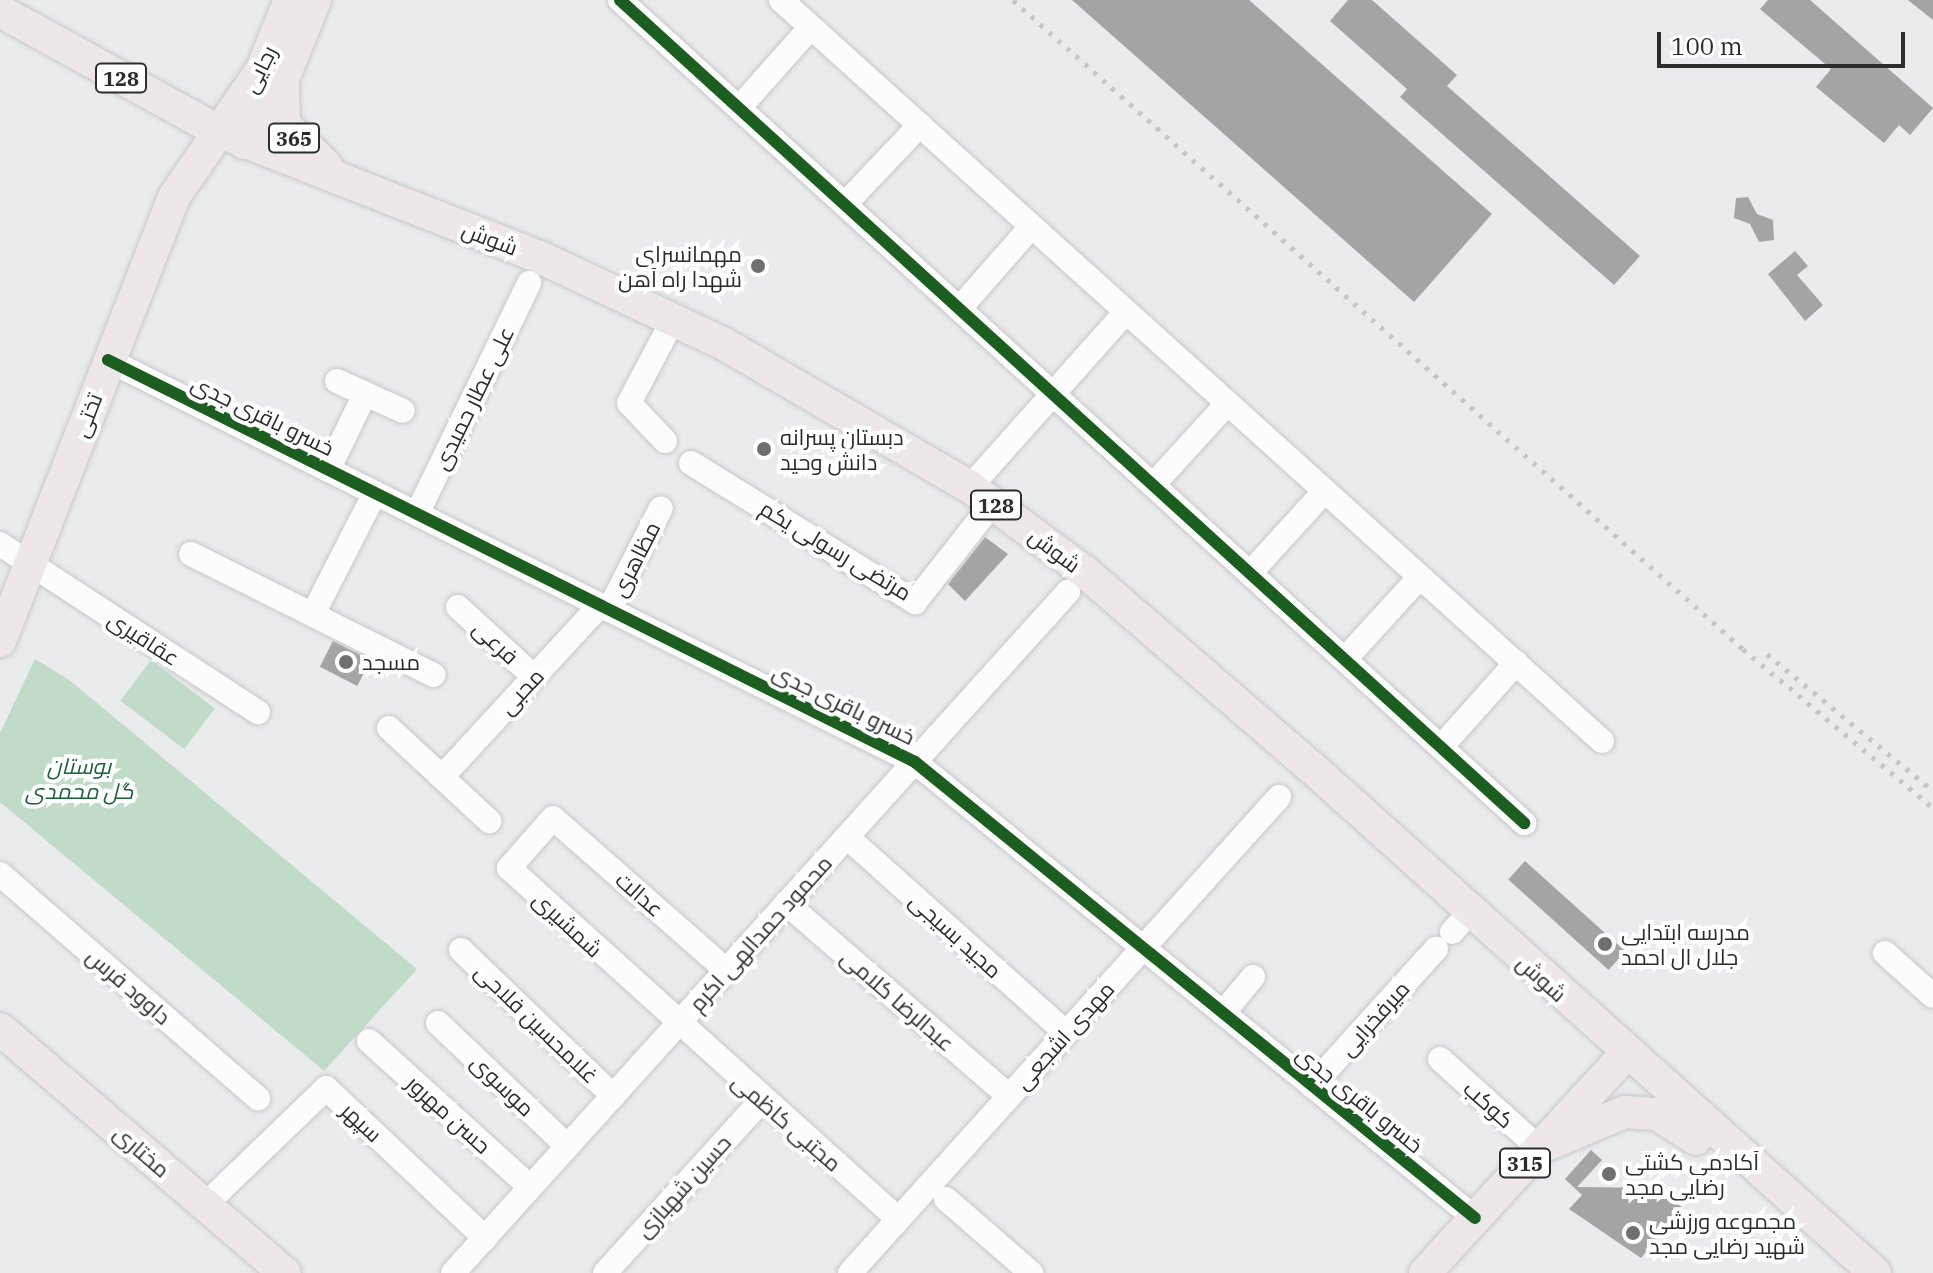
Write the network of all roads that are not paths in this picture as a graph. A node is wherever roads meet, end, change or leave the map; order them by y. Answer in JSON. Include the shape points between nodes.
{"nodes":[{"id":1,"x":290,"y":0,"type":"edge"},
{"id":2,"x":315,"y":0,"type":"edge"},
{"id":3,"x":620,"y":0,"type":"edge"},
{"id":4,"x":781,"y":0,"type":"edge"},
{"id":5,"x":0,"y":11,"type":"edge"},
{"id":6,"x":811,"y":27,"type":"junction"},
{"id":7,"x":283,"y":79,"type":"junction"},
{"id":8,"x":255,"y":105,"type":"junction"},
{"id":9,"x":739,"y":108,"type":"junction"},
{"id":10,"x":920,"y":125,"type":"junction"},
{"id":11,"x":222,"y":141,"type":"junction"},
{"id":12,"x":342,"y":179,"type":"junction"},
{"id":13,"x":845,"y":204,"type":"junction"},
{"id":14,"x":1031,"y":227,"type":"junction"},
{"id":15,"x":529,"y":283,"type":"dead end"},
{"id":16,"x":959,"y":309,"type":"junction"},
{"id":17,"x":1126,"y":312,"type":"junction"},
{"id":18,"x":673,"y":320,"type":"junction"},
{"id":19,"x":108,"y":360,"type":"junction"},
{"id":20,"x":337,"y":381,"type":"dead end"},
{"id":21,"x":1051,"y":392,"type":"junction"},
{"id":22,"x":365,"y":394,"type":"junction"},
{"id":23,"x":1227,"y":404,"type":"junction"},
{"id":24,"x":403,"y":411,"type":"dead end"},
{"id":25,"x":665,"y":441,"type":"dead end"},
{"id":26,"x":691,"y":463,"type":"dead end"},
{"id":27,"x":328,"y":470,"type":"junction"},
{"id":28,"x":1153,"y":485,"type":"junction"},
{"id":29,"x":1325,"y":491,"type":"junction"},
{"id":30,"x":375,"y":493,"type":"junction"},
{"id":31,"x":982,"y":495,"type":"junction"},
{"id":32,"x":661,"y":508,"type":"dead end"},
{"id":33,"x":417,"y":514,"type":"junction"},
{"id":34,"x":0,"y":544,"type":"edge"},
{"id":35,"x":191,"y":554,"type":"dead end"},
{"id":36,"x":30,"y":565,"type":"junction"},
{"id":37,"x":1250,"y":573,"type":"junction"},
{"id":38,"x":1420,"y":577,"type":"junction"},
{"id":39,"x":1068,"y":592,"type":"dead end"},
{"id":40,"x":458,"y":607,"type":"dead end"},
{"id":41,"x":604,"y":607,"type":"junction"},
{"id":42,"x":313,"y":614,"type":"junction"},
{"id":43,"x":0,"y":641,"type":"edge"},
{"id":44,"x":1345,"y":659,"type":"junction"},
{"id":45,"x":1516,"y":663,"type":"junction"},
{"id":46,"x":434,"y":675,"type":"dead end"},
{"id":47,"x":534,"y":677,"type":"junction"},
{"id":48,"x":258,"y":712,"type":"dead end"},
{"id":49,"x":389,"y":728,"type":"dead end"},
{"id":50,"x":1602,"y":741,"type":"dead end"},
{"id":51,"x":1441,"y":747,"type":"junction"},
{"id":52,"x":915,"y":762,"type":"junction"},
{"id":53,"x":442,"y":777,"type":"junction"},
{"id":54,"x":1279,"y":797,"type":"dead end"},
{"id":55,"x":553,"y":818,"type":"joint"},
{"id":56,"x":489,"y":821,"type":"dead end"},
{"id":57,"x":1524,"y":823,"type":"dead end"},
{"id":58,"x":847,"y":837,"type":"junction"},
{"id":59,"x":0,"y":874,"type":"edge"},
{"id":60,"x":786,"y":903,"type":"junction"},
{"id":61,"x":1453,"y":931,"type":"junction"},
{"id":62,"x":1143,"y":948,"type":"junction"},
{"id":63,"x":461,"y":950,"type":"dead end"},
{"id":64,"x":1885,"y":953,"type":"dead end"},
{"id":65,"x":726,"y":970,"type":"junction"},
{"id":66,"x":1253,"y":978,"type":"dead end"},
{"id":67,"x":1933,"y":996,"type":"edge"},
{"id":68,"x":1223,"y":1013,"type":"junction"},
{"id":69,"x":438,"y":1023,"type":"dead end"},
{"id":70,"x":676,"y":1025,"type":"junction"},
{"id":71,"x":0,"y":1029,"type":"edge"},
{"id":72,"x":1066,"y":1033,"type":"junction"},
{"id":73,"x":369,"y":1041,"type":"dead end"},
{"id":74,"x":1626,"y":1054,"type":"junction"},
{"id":75,"x":1440,"y":1059,"type":"dead end"},
{"id":76,"x":1312,"y":1086,"type":"junction"},
{"id":77,"x":613,"y":1096,"type":"junction"},
{"id":78,"x":1009,"y":1096,"type":"junction"},
{"id":79,"x":258,"y":1098,"type":"dead end"},
{"id":80,"x":762,"y":1100,"type":"junction"},
{"id":81,"x":567,"y":1146,"type":"junction"},
{"id":82,"x":1539,"y":1148,"type":"junction"},
{"id":83,"x":530,"y":1187,"type":"junction"},
{"id":84,"x":946,"y":1199,"type":"dead end"},
{"id":85,"x":205,"y":1205,"type":"junction"},
{"id":86,"x":1475,"y":1218,"type":"junction"},
{"id":87,"x":898,"y":1219,"type":"junction"},
{"id":88,"x":485,"y":1238,"type":"junction"},
{"id":89,"x":1436,"y":1269,"type":"edge"},
{"id":90,"x":285,"y":1273,"type":"edge"},
{"id":91,"x":453,"y":1273,"type":"edge"},
{"id":92,"x":605,"y":1273,"type":"edge"},
{"id":93,"x":850,"y":1273,"type":"edge"},
{"id":94,"x":1031,"y":1273,"type":"edge"},
{"id":95,"x":1850,"y":1273,"type":"edge"},
{"id":96,"x":1875,"y":1273,"type":"edge"}],
"edges":[{"from":1,"to":8,"type":"main road","name":"رجایی","number":"365"},
{"from":2,"to":7,"type":"main road","name":"رجایی","number":"365"},
{"from":3,"to":9,"type":"street"},
{"from":4,"to":6,"type":"street"},
{"from":5,"to":11,"type":"main road","name":"شوش","number":"128"},
{"from":6,"to":9,"type":"street"},
{"from":6,"to":10,"type":"street"},
{"from":7,"to":8,"type":"main road","number":"365"},
{"from":7,"to":12,"type":"main road","number":"365","via":[[284,124]]},
{"from":8,"to":11,"type":"main road","number":"365"},
{"from":9,"to":13,"type":"street"},
{"from":10,"to":13,"type":"street"},
{"from":10,"to":14,"type":"street"},
{"from":11,"to":12,"type":"main road","name":"شوش","number":"128"},
{"from":11,"to":19,"type":"main road","name":"تختی","via":[[174,197]]},
{"from":12,"to":18,"type":"main road","name":"شوش","number":"128","via":[[540,257]]},
{"from":13,"to":16,"type":"street"},
{"from":14,"to":16,"type":"street"},
{"from":14,"to":17,"type":"street"},
{"from":15,"to":33,"type":"street","name":"علی عطار حمیدی"},
{"from":16,"to":21,"type":"street"},
{"from":17,"to":21,"type":"street"},
{"from":17,"to":23,"type":"street"},
{"from":18,"to":25,"type":"street","via":[[629,403]]},
{"from":18,"to":31,"type":"main road","name":"شوش","number":"128","via":[[853,414]]},
{"from":19,"to":27,"type":"street","name":"خسرو باقری جدی"},
{"from":19,"to":36,"type":"main road","name":"تختی"},
{"from":20,"to":22,"type":"street"},
{"from":21,"to":28,"type":"street"},
{"from":21,"to":31,"type":"street"},
{"from":22,"to":24,"type":"street"},
{"from":22,"to":27,"type":"street"},
{"from":23,"to":28,"type":"street"},
{"from":23,"to":29,"type":"street"},
{"from":26,"to":31,"type":"street","name":"مرتضی رسولی یکم","via":[[915,602]]},
{"from":27,"to":30,"type":"street","name":"خسرو باقری جدی"},
{"from":28,"to":37,"type":"street"},
{"from":29,"to":37,"type":"street"},
{"from":29,"to":38,"type":"street"},
{"from":30,"to":33,"type":"street","name":"خسرو باقری جدی"},
{"from":30,"to":42,"type":"street"},
{"from":31,"to":61,"type":"main road","name":"شوش","number":"128","via":[[1298,755]]},
{"from":32,"to":41,"type":"street","name":"مظاهری"},
{"from":33,"to":41,"type":"street","name":"خسرو باقری جدی"},
{"from":34,"to":36,"type":"street","name":"عقاقیری"},
{"from":35,"to":42,"type":"street"},
{"from":36,"to":43,"type":"main road","name":"تختی"},
{"from":36,"to":48,"type":"street","name":"عقاقیری"},
{"from":37,"to":44,"type":"street"},
{"from":38,"to":44,"type":"street"},
{"from":38,"to":45,"type":"street"},
{"from":39,"to":52,"type":"street","name":"محمود حمدالهی اکرم"},
{"from":40,"to":47,"type":"street","name":"فرعی"},
{"from":41,"to":47,"type":"street","name":"محبی"},
{"from":41,"to":52,"type":"street","name":"خسرو باقری جدی"},
{"from":42,"to":46,"type":"street"},
{"from":44,"to":51,"type":"street"},
{"from":45,"to":50,"type":"street"},
{"from":45,"to":51,"type":"street"},
{"from":47,"to":53,"type":"street","name":"محبی"},
{"from":49,"to":53,"type":"street"},
{"from":51,"to":57,"type":"street"},
{"from":52,"to":58,"type":"street","name":"محمود حمدالهی اکرم"},
{"from":52,"to":62,"type":"street","name":"خسرو باقری جدی"},
{"from":53,"to":56,"type":"street"},
{"from":54,"to":62,"type":"street","name":"مهدی اشجعی"},
{"from":55,"to":65,"type":"street","name":"عدالت"},
{"from":55,"to":70,"type":"street","name":"شمشیری","via":[[509,868]]},
{"from":58,"to":60,"type":"street","name":"محمود حمدالهی اکرم"},
{"from":58,"to":72,"type":"street","name":"مجید بسیجی"},
{"from":59,"to":79,"type":"street","name":"داوود فرس"},
{"from":60,"to":65,"type":"street","name":"محمود حمدالهی اکرم"},
{"from":60,"to":78,"type":"street","name":"عبدالرضا کلامی"},
{"from":61,"to":74,"type":"main road","name":"شوش","number":"128"},
{"from":61,"to":76,"type":"street","name":"میرفخرایی"},
{"from":62,"to":68,"type":"street","name":"خسرو باقری جدی"},
{"from":62,"to":72,"type":"street","name":"مهدی اشجعی"},
{"from":63,"to":77,"type":"street","name":"غلامحسین فلاحی"},
{"from":64,"to":67,"type":"street"},
{"from":65,"to":70,"type":"street","name":"محمود حمدالهی اکرم"},
{"from":66,"to":68,"type":"street"},
{"from":68,"to":76,"type":"street","name":"خسرو باقری جدی"},
{"from":69,"to":81,"type":"street","name":"موسوی"},
{"from":70,"to":77,"type":"street","name":"محمود حمدالهی اکرم"},
{"from":70,"to":80,"type":"street","name":"مجتبی کاظمی"},
{"from":71,"to":85,"type":"main road","name":"مختاری"},
{"from":72,"to":78,"type":"street","name":"مهدی اشجعی"},
{"from":73,"to":83,"type":"street","name":"حسن مهرور"},
{"from":74,"to":82,"type":"main road","number":"315"},
{"from":74,"to":96,"type":"main road","name":"شوش","number":"128"},
{"from":75,"to":82,"type":"street","name":"کوکب"},
{"from":76,"to":86,"type":"street","name":"خسرو باقری جدی"},
{"from":77,"to":81,"type":"street","name":"محمود حمدالهی اکرم"},
{"from":78,"to":87,"type":"street","name":"مهدی اشجعی"},
{"from":80,"to":87,"type":"street","name":"مجتبی کاظمی"},
{"from":80,"to":92,"type":"street","name":"حسین شهبازی"},
{"from":81,"to":83,"type":"street","name":"محمود حمدالهی اکرم"},
{"from":82,"to":86,"type":"main road","number":"315"},
{"from":82,"to":95,"type":"main road","via":[[1625,1112],[1675,1121]]},
{"from":83,"to":88,"type":"street","name":"محمود حمدالهی اکرم"},
{"from":84,"to":94,"type":"street"},
{"from":85,"to":88,"type":"street","name":"سپهر","via":[[326,1088]]},
{"from":85,"to":90,"type":"main road","name":"مختاری"},
{"from":86,"to":89,"type":"main road","number":"315"},
{"from":87,"to":93,"type":"street","name":"مهدی اشجعی"},
{"from":88,"to":91,"type":"street","name":"محمود حمدالهی اکرم"}]}
